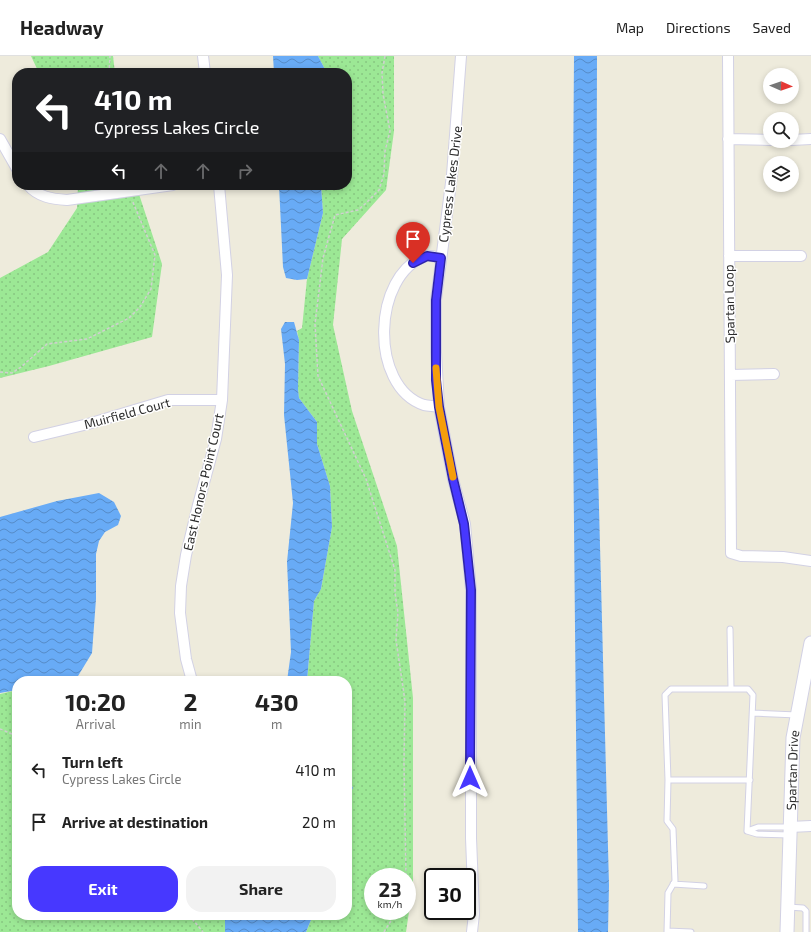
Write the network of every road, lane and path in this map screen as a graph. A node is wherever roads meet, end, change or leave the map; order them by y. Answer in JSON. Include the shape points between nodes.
{"nodes":[{"id":1,"x":110,"y":56,"type":"edge"},
{"id":2,"x":203,"y":56,"type":"edge"},
{"id":3,"x":385,"y":56,"type":"edge"},
{"id":4,"x":462,"y":56,"type":"edge"},
{"id":5,"x":728,"y":56,"type":"edge"},
{"id":6,"x":109,"y":68,"type":"edge"},
{"id":7,"x":204,"y":68,"type":"edge"},
{"id":8,"x":0,"y":139,"type":"edge"},
{"id":9,"x":728,"y":139,"type":"junction"},
{"id":10,"x":811,"y":139,"type":"edge"},
{"id":11,"x":763,"y":140,"type":"edge"},
{"id":12,"x":799,"y":140,"type":"edge"},
{"id":13,"x":12,"y":160,"type":"edge"},
{"id":14,"x":34,"y":190,"type":"edge"},
{"id":15,"x":136,"y":190,"type":"edge"},
{"id":16,"x":219,"y":190,"type":"edge"},
{"id":17,"x":128,"y":191,"type":"junction"},
{"id":18,"x":728,"y":256,"type":"junction"},
{"id":19,"x":801,"y":256,"type":"dead end"},
{"id":20,"x":441,"y":258,"type":"junction"},
{"id":21,"x":0,"y":372,"type":"edge"},
{"id":22,"x":730,"y":374,"type":"junction"},
{"id":23,"x":774,"y":374,"type":"dead end"},
{"id":24,"x":222,"y":400,"type":"junction"},
{"id":25,"x":439,"y":407,"type":"junction"},
{"id":26,"x":34,"y":437,"type":"dead end"},
{"id":27,"x":811,"y":561,"type":"edge"},
{"id":28,"x":730,"y":629,"type":"dead end"},
{"id":29,"x":811,"y":643,"type":"edge"},
{"id":30,"x":191,"y":676,"type":"edge"},
{"id":31,"x":731,"y":689,"type":"junction"},
{"id":32,"x":753,"y":713,"type":"junction"},
{"id":33,"x":797,"y":715,"type":"junction"},
{"id":34,"x":0,"y":729,"type":"edge"},
{"id":35,"x":12,"y":734,"type":"edge"},
{"id":36,"x":668,"y":780,"type":"junction"},
{"id":37,"x":750,"y":780,"type":"junction"},
{"id":38,"x":811,"y":826,"type":"edge"},
{"id":39,"x":747,"y":831,"type":"junction"},
{"id":40,"x":790,"y":831,"type":"junction"},
{"id":41,"x":406,"y":868,"type":"edge"},
{"id":42,"x":673,"y":884,"type":"junction"},
{"id":43,"x":704,"y":886,"type":"dead end"},
{"id":44,"x":788,"y":907,"type":"junction"},
{"id":45,"x":193,"y":920,"type":"edge"},
{"id":46,"x":391,"y":920,"type":"edge"},
{"id":47,"x":202,"y":932,"type":"edge"},
{"id":48,"x":384,"y":932,"type":"edge"},
{"id":49,"x":472,"y":932,"type":"edge"},
{"id":50,"x":667,"y":932,"type":"edge"},
{"id":51,"x":691,"y":932,"type":"edge"},
{"id":52,"x":787,"y":932,"type":"edge"},
{"id":53,"x":806,"y":932,"type":"edge"}],
"edges":[{"from":1,"to":6,"type":"path"},
{"from":2,"to":7,"type":"street"},
{"from":3,"to":41,"type":"path","via":[[382,73],[383,94],[390,131],[385,151],[384,174],[379,190],[358,210],[335,215],[323,258],[315,324],[318,376],[366,479],[395,570],[398,613],[396,640],[405,701]]},
{"from":4,"to":20,"type":"street","name":"Cypress Lakes Drive","via":[[452,175]]},
{"from":5,"to":9,"type":"street","name":"Spartan Loop"},
{"from":8,"to":13,"type":"street"},
{"from":9,"to":11,"type":"street"},
{"from":9,"to":18,"type":"street","name":"Spartan Loop"},
{"from":10,"to":12,"type":"street"},
{"from":14,"to":17,"type":"street","via":[[52,199],[67,200]]},
{"from":15,"to":17,"type":"street"},
{"from":16,"to":24,"type":"street","name":"East Honors Point Court","via":[[227,275]]},
{"from":17,"to":21,"type":"path","via":[[155,255],[151,289],[140,307],[129,318],[87,338],[47,344],[12,373]]},
{"from":18,"to":19,"type":"street"},
{"from":18,"to":22,"type":"street","name":"Spartan Loop"},
{"from":20,"to":25,"type":"street","name":"Cypress Lakes Drive","via":[[436,300],[436,380]]},
{"from":20,"to":25,"type":"street","via":[[427,256],[413,263],[399,278],[388,303],[384,322],[384,344],[389,366],[399,386],[410,397],[424,405]]},
{"from":22,"to":23,"type":"street"},
{"from":22,"to":27,"type":"street","name":"Spartan Loop","via":[[731,553],[741,556],[783,556]]},
{"from":24,"to":26,"type":"street","name":"Muirfield Court","via":[[168,400]]},
{"from":24,"to":30,"type":"street","name":"East Honors Point Court","via":[[216,439],[186,555],[181,586],[180,614]]},
{"from":25,"to":49,"type":"street","name":"Cypress Lakes Drive","via":[[464,524],[471,590],[471,838],[474,914]]},
{"from":28,"to":31,"type":"lane"},
{"from":29,"to":33,"type":"street","name":"Spartan Drive"},
{"from":31,"to":32,"type":"lane","via":[[748,689],[753,695]]},
{"from":31,"to":36,"type":"lane","via":[[671,689],[665,694]]},
{"from":32,"to":33,"type":"lane","name":"Spartan Drive"},
{"from":32,"to":37,"type":"lane"},
{"from":33,"to":40,"type":"street","name":"Spartan Drive","via":[[793,738]]},
{"from":34,"to":35,"type":"path"},
{"from":36,"to":37,"type":"lane"},
{"from":36,"to":42,"type":"lane","via":[[667,821],[673,830],[676,881]]},
{"from":37,"to":39,"type":"lane"},
{"from":38,"to":40,"type":"street"},
{"from":39,"to":40,"type":"lane","via":[[757,834]]},
{"from":39,"to":40,"type":"lane","name":"Spartan Drive","via":[[758,827]]},
{"from":40,"to":44,"type":"street","name":"Spartan Drive"},
{"from":42,"to":43,"type":"lane"},
{"from":42,"to":50,"type":"lane","via":[[668,892]]},
{"from":44,"to":52,"type":"street","name":"Spartan Drive"},
{"from":44,"to":53,"type":"lane","via":[[803,908],[806,911]]},
{"from":45,"to":47,"type":"path"},
{"from":46,"to":48,"type":"path"},
{"from":50,"to":51,"type":"lane"}]}
